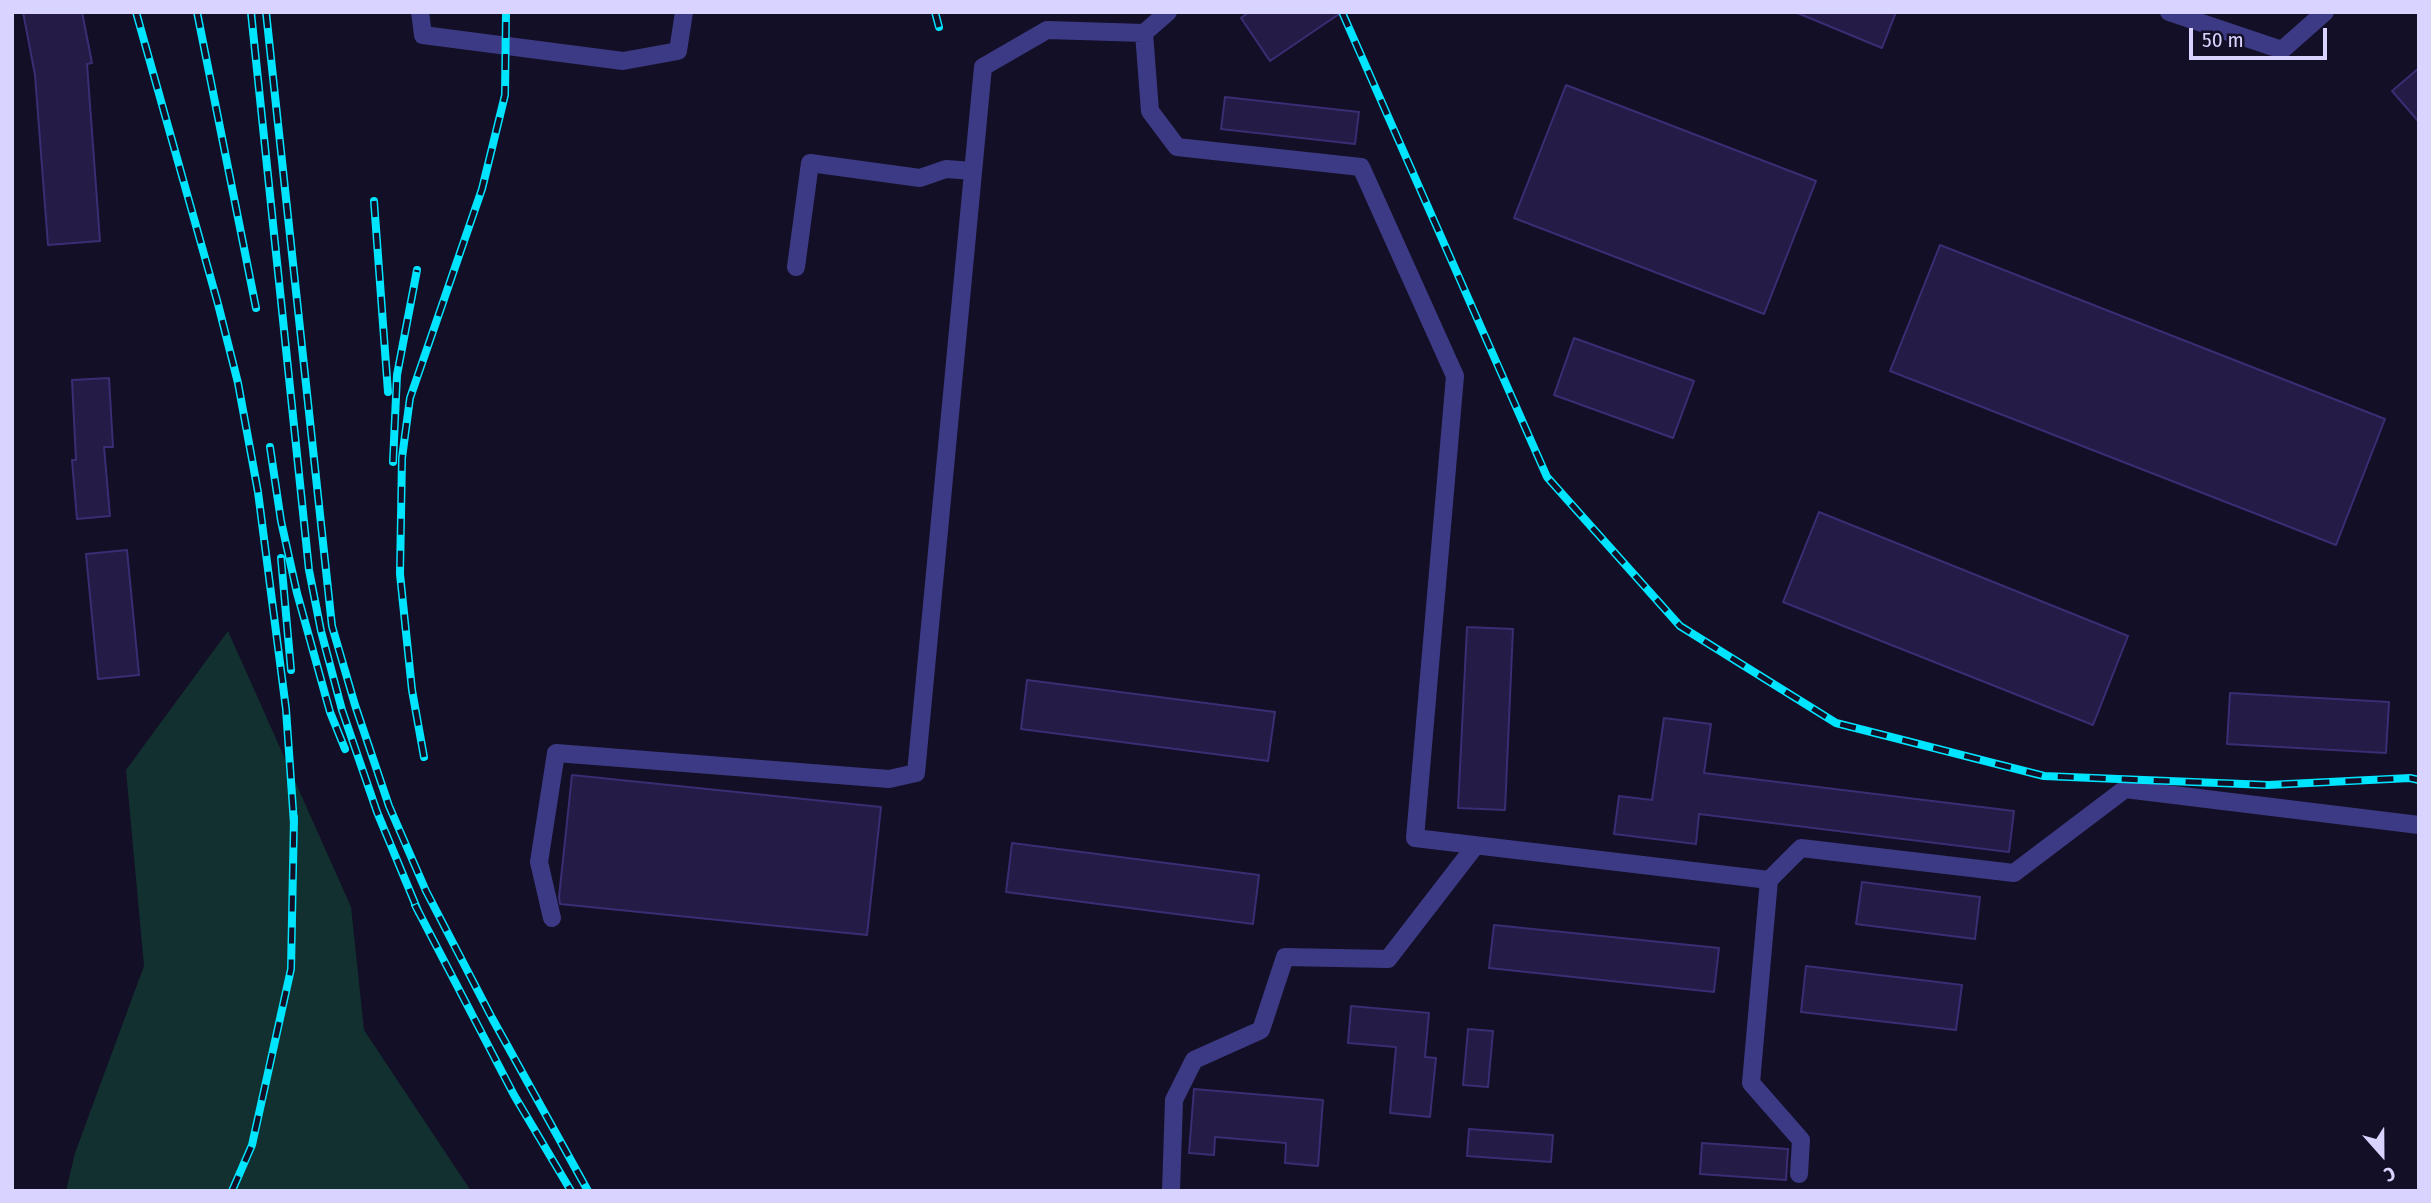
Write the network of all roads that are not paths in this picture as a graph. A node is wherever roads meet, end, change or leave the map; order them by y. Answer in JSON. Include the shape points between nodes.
{"nodes":[{"id":1,"x":421,"y":12,"type":"edge"},
{"id":2,"x":684,"y":12,"type":"edge"},
{"id":3,"x":1168,"y":12,"type":"edge"},
{"id":4,"x":2169,"y":12,"type":"edge"},
{"id":5,"x":2325,"y":12,"type":"edge"},
{"id":6,"x":1144,"y":33,"type":"junction"},
{"id":7,"x":973,"y":171,"type":"junction"},
{"id":8,"x":796,"y":267,"type":"dead end"},
{"id":9,"x":2419,"y":825,"type":"edge"},
{"id":10,"x":1476,"y":845,"type":"junction"},
{"id":11,"x":1769,"y":880,"type":"junction"},
{"id":12,"x":552,"y":918,"type":"dead end"},
{"id":13,"x":1798,"y":1174,"type":"dead end"},
{"id":14,"x":1171,"y":1191,"type":"edge"}],
"edges":[{"from":1,"to":2,"type":"street","via":[[423,35],[623,61],[678,51]]},
{"from":3,"to":6,"type":"street"},
{"from":4,"to":5,"type":"street","via":[[2282,50]]},
{"from":6,"to":7,"type":"street","via":[[1047,30],[983,67]]},
{"from":6,"to":10,"type":"street","via":[[1150,111],[1177,147],[1361,167],[1455,376],[1415,838]]},
{"from":7,"to":8,"type":"street","via":[[946,169],[920,178],[810,163]]},
{"from":7,"to":12,"type":"street","via":[[916,774],[889,779],[556,753],[539,862]]},
{"from":9,"to":11,"type":"street","via":[[2124,789],[2014,873],[1801,848]]},
{"from":10,"to":11,"type":"street"},
{"from":10,"to":14,"type":"street","via":[[1388,959],[1285,957],[1261,1030],[1194,1060],[1174,1100]]},
{"from":11,"to":13,"type":"street","via":[[1751,1083],[1801,1140]]}]}
